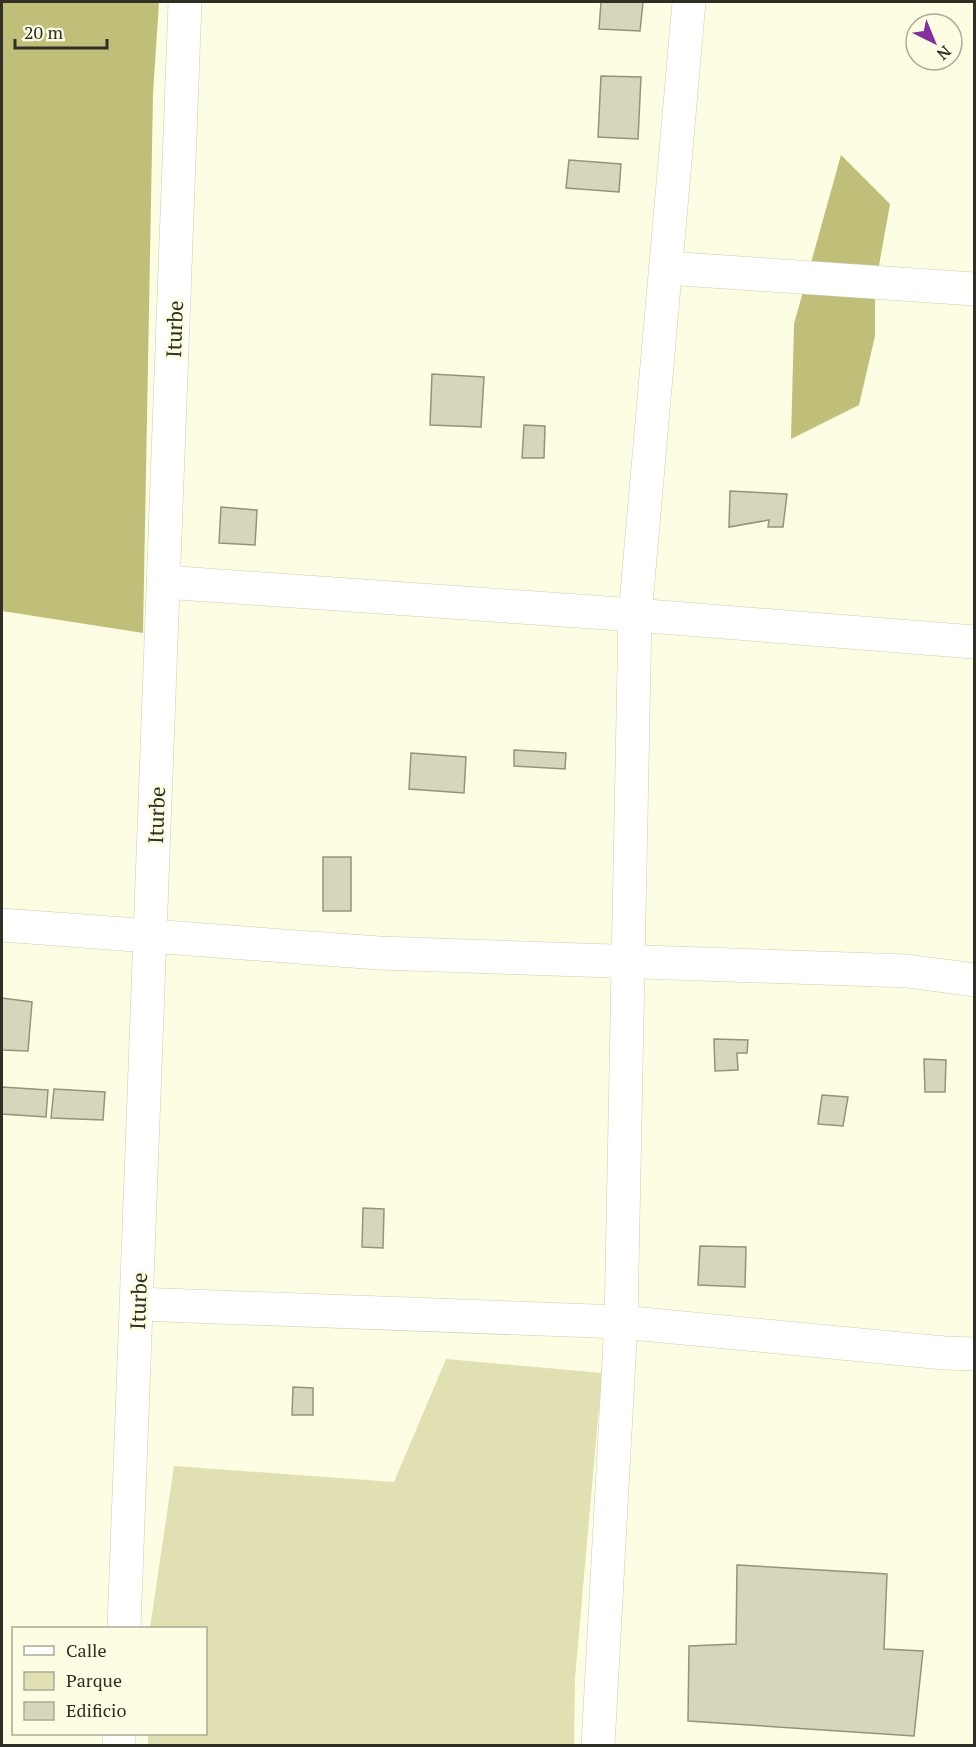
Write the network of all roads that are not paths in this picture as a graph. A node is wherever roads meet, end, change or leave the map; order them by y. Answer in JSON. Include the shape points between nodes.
{"nodes":[{"id":1,"x":185,"y":2,"type":"edge"},
{"id":2,"x":689,"y":2,"type":"edge"},
{"id":3,"x":667,"y":268,"type":"junction"},
{"id":4,"x":975,"y":289,"type":"edge"},
{"id":5,"x":165,"y":582,"type":"junction"},
{"id":6,"x":635,"y":615,"type":"junction"},
{"id":7,"x":975,"y":642,"type":"edge"},
{"id":8,"x":2,"y":925,"type":"edge"},
{"id":9,"x":151,"y":935,"type":"junction"},
{"id":10,"x":629,"y":963,"type":"junction"},
{"id":11,"x":975,"y":981,"type":"edge"},
{"id":12,"x":138,"y":1304,"type":"junction"},
{"id":13,"x":621,"y":1322,"type":"junction"},
{"id":14,"x":975,"y":1353,"type":"edge"},
{"id":15,"x":124,"y":1627,"type":"edge"},
{"id":16,"x":598,"y":1746,"type":"edge"}],
"edges":[{"from":1,"to":5,"type":"street","name":"Iturbe"},
{"from":2,"to":3,"type":"street"},
{"from":3,"to":4,"type":"street"},
{"from":3,"to":6,"type":"street"},
{"from":5,"to":6,"type":"street"},
{"from":5,"to":9,"type":"street","name":"Iturbe"},
{"from":6,"to":7,"type":"street"},
{"from":6,"to":10,"type":"street"},
{"from":8,"to":9,"type":"street"},
{"from":9,"to":10,"type":"street","via":[[379,953]]},
{"from":9,"to":12,"type":"street","name":"Iturbe"},
{"from":10,"to":11,"type":"street","via":[[907,971]]},
{"from":10,"to":13,"type":"street"},
{"from":12,"to":13,"type":"street"},
{"from":12,"to":15,"type":"street","name":"Iturbe"},
{"from":13,"to":14,"type":"street"},
{"from":13,"to":16,"type":"street"}]}
